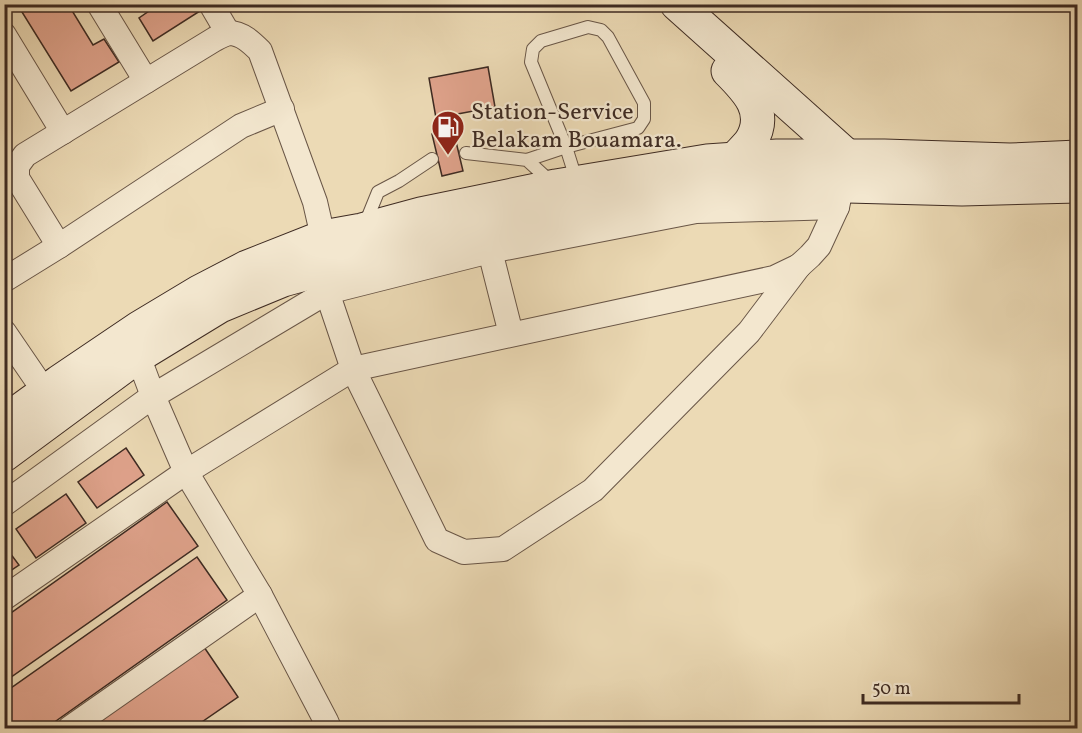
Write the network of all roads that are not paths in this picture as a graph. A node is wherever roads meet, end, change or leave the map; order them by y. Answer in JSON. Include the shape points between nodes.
{"nodes":[{"id":1,"x":99,"y":4,"type":"edge"},
{"id":2,"x":211,"y":4,"type":"edge"},
{"id":3,"x":652,"y":4,"type":"edge"},
{"id":4,"x":677,"y":4,"type":"edge"},
{"id":5,"x":228,"y":33,"type":"junction"},
{"id":6,"x":4,"y":35,"type":"edge"},
{"id":7,"x":146,"y":81,"type":"junction"},
{"id":8,"x":282,"y":109,"type":"junction"},
{"id":9,"x":63,"y":132,"type":"junction"},
{"id":10,"x":566,"y":147,"type":"junction"},
{"id":11,"x":466,"y":153,"type":"dead end"},
{"id":12,"x":1077,"y":157,"type":"edge"},
{"id":13,"x":432,"y":159,"type":"dead end"},
{"id":14,"x":735,"y":159,"type":"junction"},
{"id":15,"x":527,"y":160,"type":"junction"},
{"id":16,"x":842,"y":183,"type":"junction"},
{"id":17,"x":1077,"y":186,"type":"edge"},
{"id":18,"x":566,"y":195,"type":"junction"},
{"id":19,"x":362,"y":230,"type":"junction"},
{"id":20,"x":59,"y":246,"type":"junction"},
{"id":21,"x":490,"y":251,"type":"junction"},
{"id":22,"x":326,"y":265,"type":"junction"},
{"id":23,"x":799,"y":266,"type":"junction"},
{"id":24,"x":4,"y":280,"type":"edge"},
{"id":25,"x":4,"y":332,"type":"edge"},
{"id":26,"x":511,"y":334,"type":"junction"},
{"id":27,"x":138,"y":356,"type":"junction"},
{"id":28,"x":353,"y":369,"type":"junction"},
{"id":29,"x":45,"y":392,"type":"junction"},
{"id":30,"x":153,"y":396,"type":"junction"},
{"id":31,"x":4,"y":422,"type":"edge"},
{"id":32,"x":4,"y":455,"type":"edge"},
{"id":33,"x":186,"y":471,"type":"junction"},
{"id":34,"x":4,"y":504,"type":"edge"},
{"id":35,"x":260,"y":595,"type":"junction"},
{"id":36,"x":4,"y":598,"type":"edge"},
{"id":37,"x":324,"y":726,"type":"edge"},
{"id":38,"x":70,"y":729,"type":"edge"}],
"edges":[{"from":1,"to":7,"type":"street"},
{"from":2,"to":5,"type":"street"},
{"from":3,"to":14,"type":"main road","via":[[720,63],[753,100],[757,110],[756,131]]},
{"from":4,"to":16,"type":"main road"},
{"from":5,"to":7,"type":"street"},
{"from":5,"to":8,"type":"street","via":[[251,41],[260,51]]},
{"from":6,"to":9,"type":"street"},
{"from":7,"to":9,"type":"street"},
{"from":8,"to":20,"type":"street","via":[[241,126]]},
{"from":8,"to":22,"type":"street","via":[[315,202]]},
{"from":9,"to":20,"type":"street","via":[[25,155],[17,166],[17,178]]},
{"from":10,"to":10,"type":"lane","via":[[638,128],[644,119],[644,104],[601,30],[588,27],[541,41],[533,49],[531,62]]},
{"from":10,"to":15,"type":"lane"},
{"from":10,"to":18,"type":"lane"},
{"from":11,"to":15,"type":"lane"},
{"from":12,"to":16,"type":"main road","via":[[1010,160]]},
{"from":13,"to":19,"type":"lane","via":[[378,192]]},
{"from":14,"to":16,"type":"main road","via":[[777,156]]},
{"from":14,"to":18,"type":"main road","via":[[706,161]]},
{"from":15,"to":18,"type":"lane"},
{"from":16,"to":17,"type":"main road","via":[[962,189]]},
{"from":16,"to":18,"type":"main road","via":[[733,183],[604,203]]},
{"from":16,"to":21,"type":"street"},
{"from":16,"to":23,"type":"street","via":[[819,246]]},
{"from":18,"to":19,"type":"main road","via":[[421,214]]},
{"from":18,"to":22,"type":"main road","via":[[422,242]]},
{"from":19,"to":22,"type":"main road"},
{"from":20,"to":24,"type":"street"},
{"from":21,"to":22,"type":"street"},
{"from":21,"to":26,"type":"street"},
{"from":22,"to":27,"type":"main road","via":[[220,306]]},
{"from":22,"to":28,"type":"street"},
{"from":22,"to":29,"type":"main road","via":[[247,267],[139,328]]},
{"from":22,"to":30,"type":"street"},
{"from":23,"to":26,"type":"street","via":[[774,278]]},
{"from":23,"to":28,"type":"street","via":[[749,332],[593,490],[503,549],[464,552],[437,540]]},
{"from":25,"to":29,"type":"street"},
{"from":26,"to":28,"type":"street"},
{"from":27,"to":30,"type":"street"},
{"from":27,"to":32,"type":"main road"},
{"from":28,"to":33,"type":"street"},
{"from":29,"to":31,"type":"main road"},
{"from":30,"to":33,"type":"street"},
{"from":30,"to":34,"type":"street"},
{"from":33,"to":35,"type":"street"},
{"from":33,"to":36,"type":"street"},
{"from":35,"to":37,"type":"street"},
{"from":35,"to":38,"type":"street"}]}
